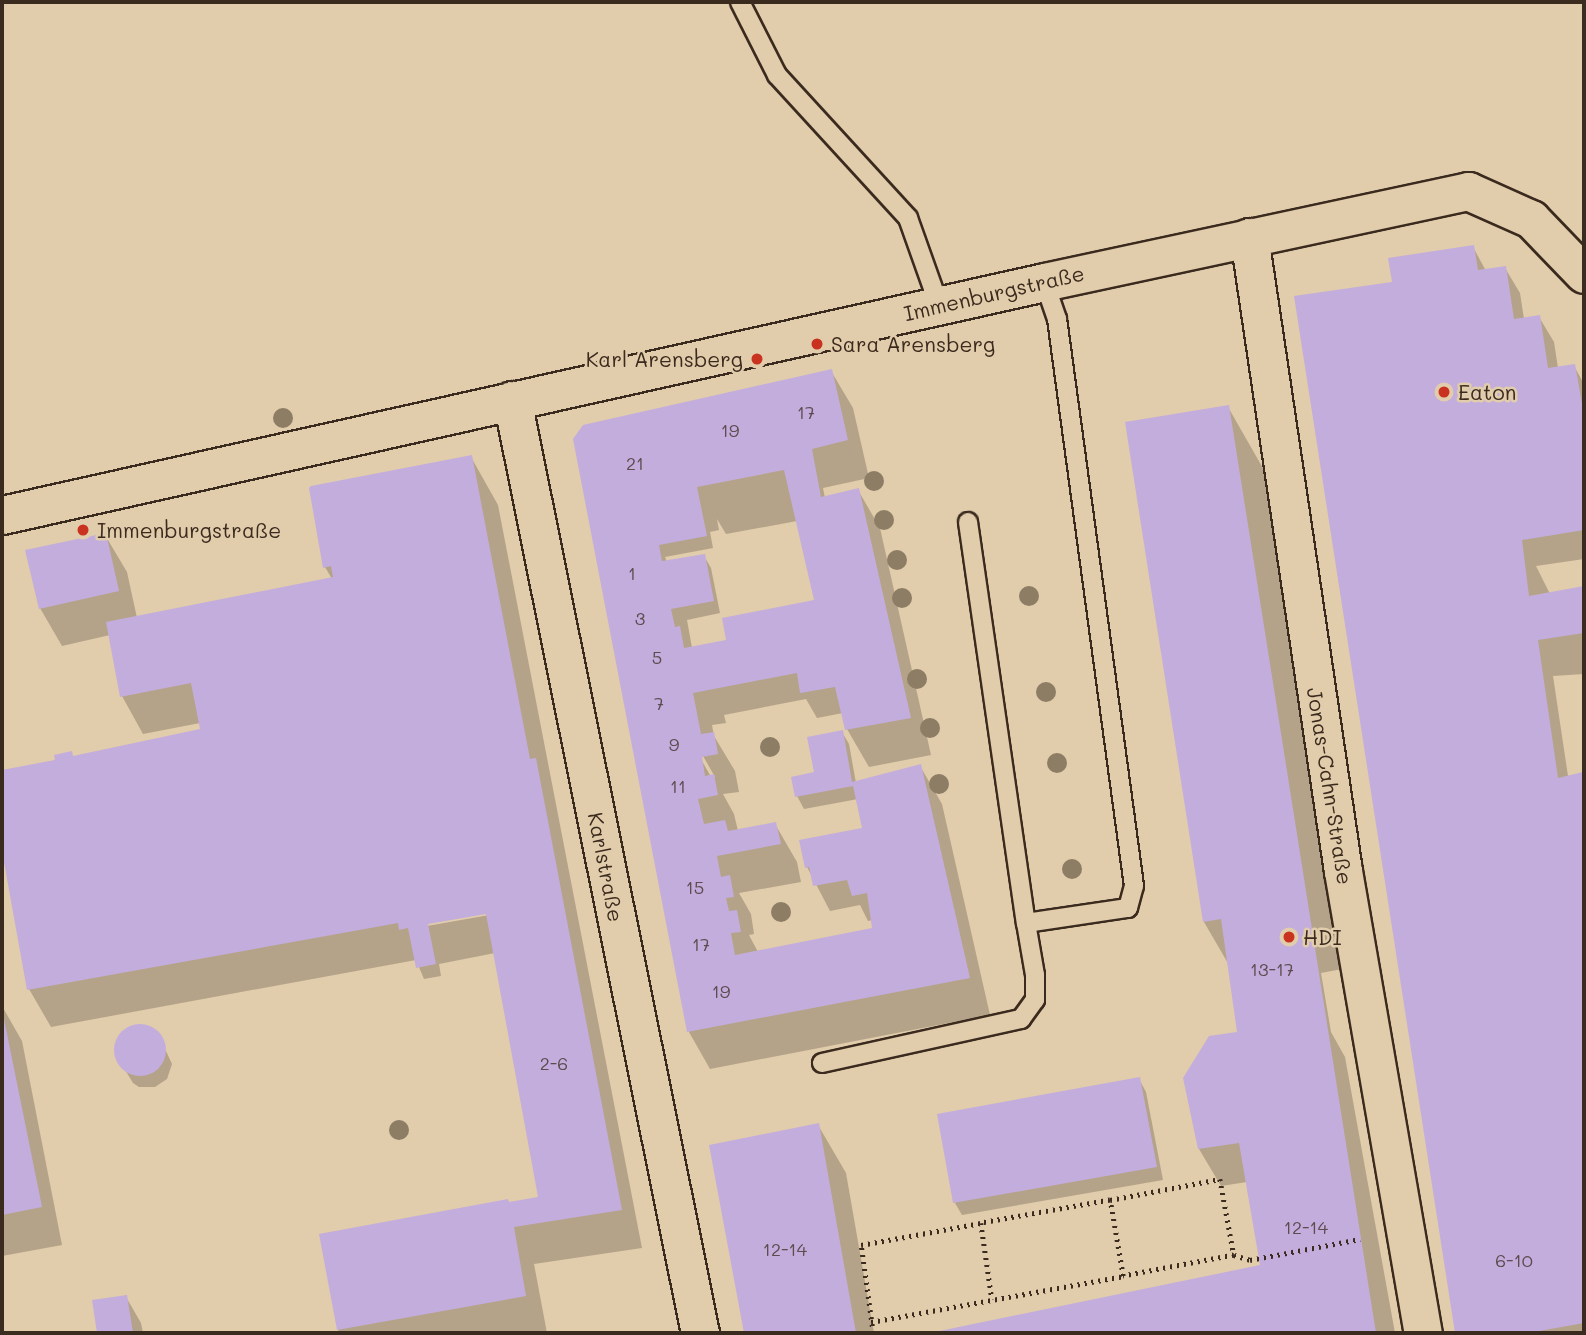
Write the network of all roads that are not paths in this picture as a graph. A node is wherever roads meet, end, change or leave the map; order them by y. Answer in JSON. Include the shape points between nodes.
{"nodes":[{"id":1,"x":740,"y":2,"type":"edge"},
{"id":2,"x":1249,"y":237,"type":"junction"},
{"id":3,"x":1584,"y":274,"type":"edge"},
{"id":4,"x":1044,"y":282,"type":"junction"},
{"id":5,"x":939,"y":305,"type":"junction"},
{"id":6,"x":512,"y":400,"type":"junction"},
{"id":7,"x":2,"y":515,"type":"edge"},
{"id":8,"x":968,"y":522,"type":"dead end"},
{"id":9,"x":1026,"y":923,"type":"junction"},
{"id":10,"x":822,"y":1063,"type":"dead end"},
{"id":11,"x":700,"y":1333,"type":"edge"},
{"id":12,"x":1423,"y":1333,"type":"edge"}],
"edges":[{"from":1,"to":5,"type":"lane","via":[[777,75],[908,218]]},
{"from":2,"to":3,"type":"street","name":"Immenburgstraße","via":[[1468,191],[1531,219]]},
{"from":2,"to":4,"type":"street","name":"Immenburgstraße"},
{"from":2,"to":12,"type":"street","name":"Jonas-Cahn-Straße","via":[[1343,872]]},
{"from":4,"to":5,"type":"street","name":"Immenburgstraße"},
{"from":4,"to":9,"type":"lane","via":[[1057,319],[1134,886],[1128,908]]},
{"from":5,"to":6,"type":"street","name":"Immenburgstraße"},
{"from":6,"to":7,"type":"street","name":"Immenburgstraße"},
{"from":6,"to":11,"type":"street","name":"Karlstraße"},
{"from":8,"to":9,"type":"lane"},
{"from":9,"to":10,"type":"lane","via":[[1035,1000],[1021,1019]]}]}
